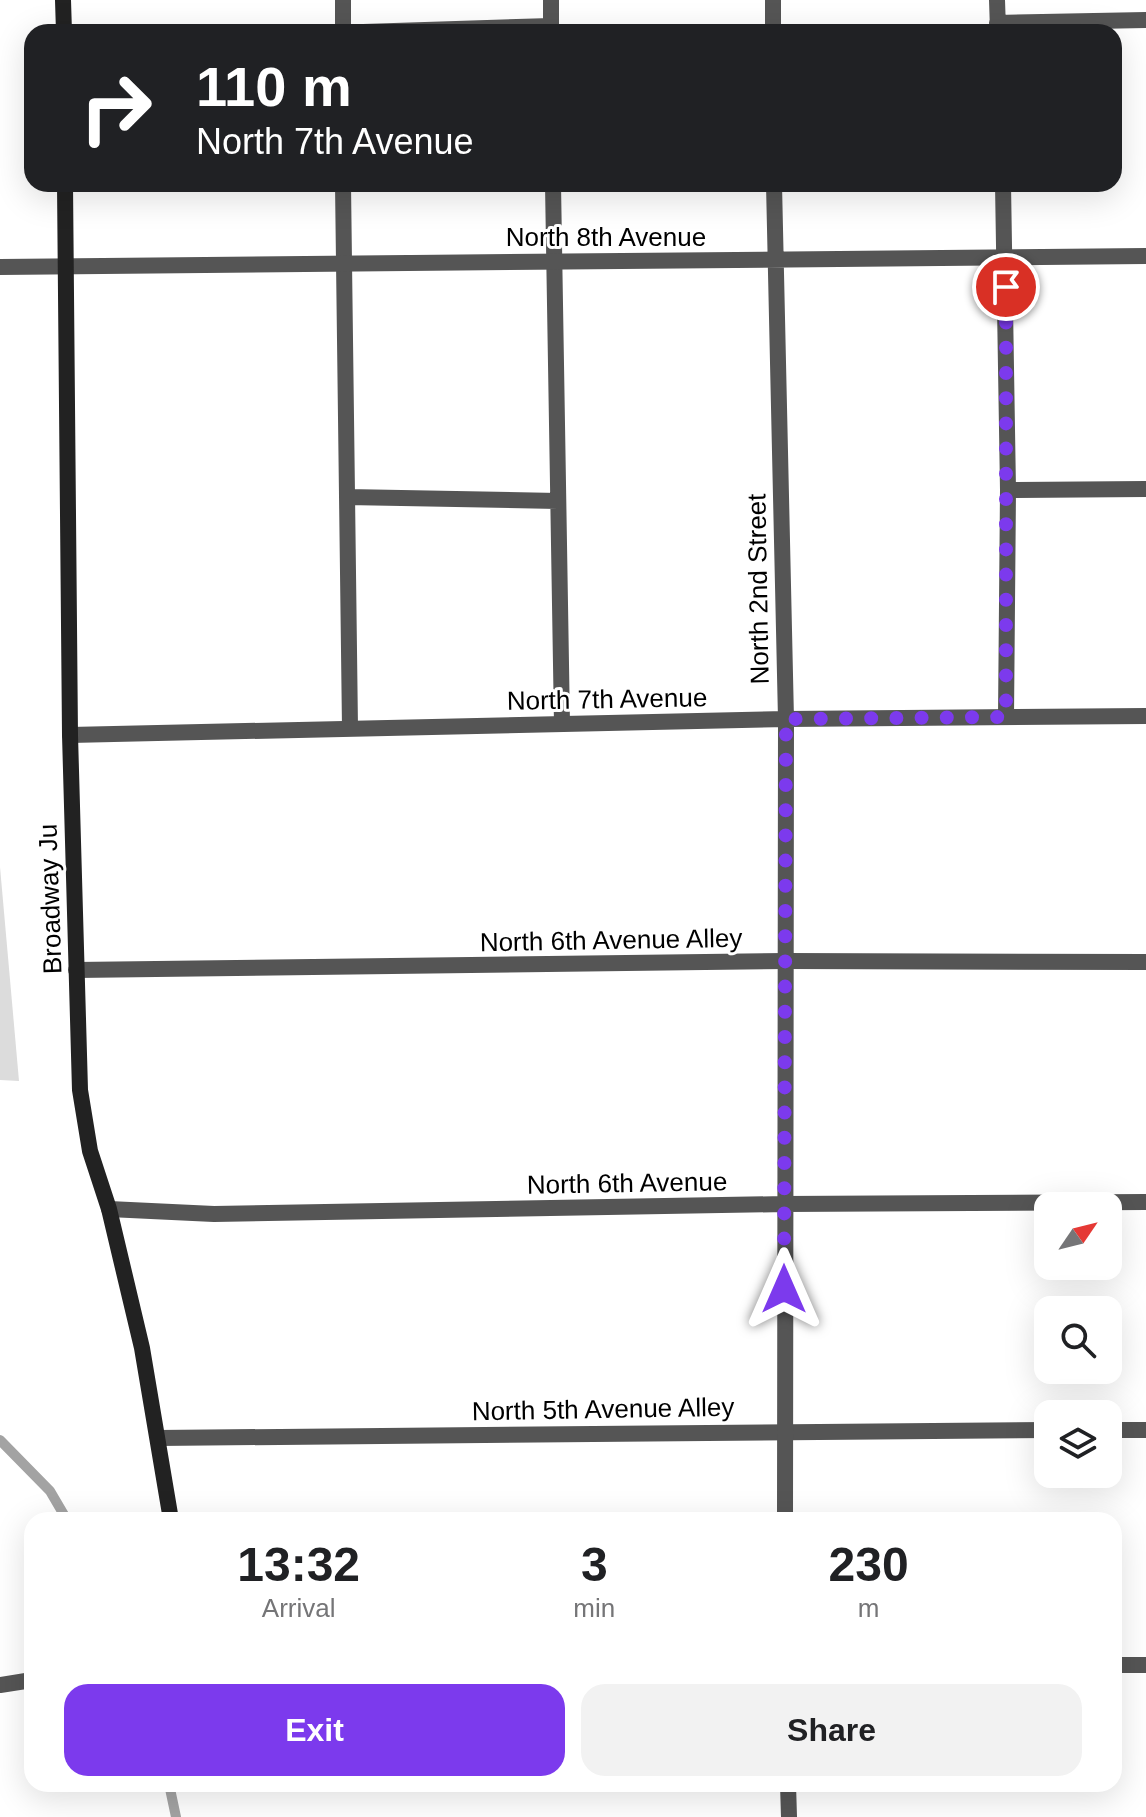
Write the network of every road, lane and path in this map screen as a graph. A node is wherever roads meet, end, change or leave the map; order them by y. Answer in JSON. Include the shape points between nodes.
{"nodes":[{"id":1,"x":63,"y":0,"type":"edge"},
{"id":2,"x":343,"y":0,"type":"edge"},
{"id":3,"x":551,"y":0,"type":"edge"},
{"id":4,"x":773,"y":0,"type":"edge"},
{"id":5,"x":997,"y":0,"type":"edge"},
{"id":6,"x":1146,"y":20,"type":"edge"},
{"id":7,"x":64,"y":24,"type":"edge"},
{"id":8,"x":343,"y":24,"type":"edge"},
{"id":9,"x":551,"y":24,"type":"edge"},
{"id":10,"x":773,"y":24,"type":"edge"},
{"id":11,"x":998,"y":24,"type":"edge"},
{"id":12,"x":1072,"y":24,"type":"edge"},
{"id":13,"x":65,"y":192,"type":"edge"},
{"id":14,"x":343,"y":192,"type":"edge"},
{"id":15,"x":553,"y":192,"type":"edge"},
{"id":16,"x":774,"y":192,"type":"edge"},
{"id":17,"x":1003,"y":192,"type":"edge"},
{"id":18,"x":1146,"y":256,"type":"edge"},
{"id":19,"x":1006,"y":258,"type":"junction"},
{"id":20,"x":775,"y":260,"type":"junction"},
{"id":21,"x":554,"y":262,"type":"junction"},
{"id":22,"x":343,"y":263,"type":"junction"},
{"id":23,"x":66,"y":266,"type":"junction"},
{"id":24,"x":0,"y":267,"type":"edge"},
{"id":25,"x":1146,"y":489,"type":"edge"},
{"id":26,"x":1008,"y":490,"type":"junction"},
{"id":27,"x":347,"y":497,"type":"junction"},
{"id":28,"x":558,"y":501,"type":"junction"},
{"id":29,"x":1146,"y":716,"type":"edge"},
{"id":30,"x":1006,"y":717,"type":"junction"},
{"id":31,"x":786,"y":719,"type":"junction"},
{"id":32,"x":562,"y":724,"type":"junction"},
{"id":33,"x":350,"y":728,"type":"junction"},
{"id":34,"x":70,"y":735,"type":"junction"},
{"id":35,"x":785,"y":961,"type":"junction"},
{"id":36,"x":1146,"y":962,"type":"edge"},
{"id":37,"x":76,"y":970,"type":"junction"},
{"id":38,"x":1146,"y":1202,"type":"edge"},
{"id":39,"x":784,"y":1204,"type":"junction"},
{"id":40,"x":109,"y":1209,"type":"junction"},
{"id":41,"x":784,"y":1430,"type":"junction"},
{"id":42,"x":1034,"y":1430,"type":"edge"},
{"id":43,"x":1122,"y":1430,"type":"edge"},
{"id":44,"x":1146,"y":1430,"type":"edge"},
{"id":45,"x":158,"y":1438,"type":"junction"},
{"id":46,"x":170,"y":1512,"type":"edge"},
{"id":47,"x":785,"y":1512,"type":"edge"},
{"id":48,"x":1122,"y":1665,"type":"edge"},
{"id":49,"x":1146,"y":1665,"type":"edge"},
{"id":50,"x":24,"y":1681,"type":"edge"},
{"id":51,"x":0,"y":1685,"type":"edge"},
{"id":52,"x":788,"y":1792,"type":"edge"},
{"id":53,"x":789,"y":1817,"type":"edge"}],
"edges":[{"from":1,"to":7,"type":"street"},
{"from":2,"to":8,"type":"street"},
{"from":3,"to":9,"type":"street"},
{"from":4,"to":10,"type":"street"},
{"from":5,"to":11,"type":"street"},
{"from":6,"to":12,"type":"street"},
{"from":13,"to":23,"type":"street","name":"Broadway Ju"},
{"from":14,"to":22,"type":"street"},
{"from":15,"to":21,"type":"street"},
{"from":16,"to":20,"type":"street","name":"North 2nd Street"},
{"from":17,"to":19,"type":"street"},
{"from":18,"to":19,"type":"street","name":"North 8th Avenue"},
{"from":19,"to":20,"type":"street","name":"North 8th Avenue"},
{"from":19,"to":26,"type":"street"},
{"from":20,"to":21,"type":"street","name":"North 8th Avenue"},
{"from":20,"to":31,"type":"street","name":"North 2nd Street"},
{"from":21,"to":22,"type":"street","name":"North 8th Avenue"},
{"from":21,"to":28,"type":"street"},
{"from":22,"to":23,"type":"street","name":"North 8th Avenue"},
{"from":22,"to":27,"type":"street"},
{"from":23,"to":24,"type":"street","name":"North 8th Avenue"},
{"from":23,"to":34,"type":"street","name":"Broadway Ju"},
{"from":25,"to":26,"type":"street"},
{"from":26,"to":30,"type":"street"},
{"from":27,"to":28,"type":"street"},
{"from":27,"to":33,"type":"street"},
{"from":28,"to":32,"type":"street"},
{"from":29,"to":30,"type":"street","name":"North 7th Avenue"},
{"from":30,"to":31,"type":"street","name":"North 7th Avenue"},
{"from":31,"to":32,"type":"street","name":"North 7th Avenue"},
{"from":31,"to":35,"type":"street","name":"North 2nd Street"},
{"from":32,"to":33,"type":"street","name":"North 7th Avenue"},
{"from":33,"to":34,"type":"street","name":"North 7th Avenue"},
{"from":34,"to":37,"type":"street","name":"Broadway Ju"},
{"from":35,"to":36,"type":"street","name":"North 6th Avenue Alley"},
{"from":35,"to":37,"type":"street","name":"North 6th Avenue Alley"},
{"from":35,"to":39,"type":"street","name":"North 2nd Street"},
{"from":37,"to":40,"type":"street","name":"Broadway Ju","via":[[80,1090],[90,1151]]},
{"from":38,"to":39,"type":"street","name":"North 6th Avenue"},
{"from":39,"to":40,"type":"street","name":"North 6th Avenue","via":[[214,1214]]},
{"from":39,"to":41,"type":"street","name":"North 2nd Street"},
{"from":40,"to":45,"type":"street","name":"Broadway Ju"},
{"from":41,"to":42,"type":"street","name":"North 5th Avenue Alley"},
{"from":41,"to":45,"type":"street","name":"North 5th Avenue Alley"},
{"from":41,"to":47,"type":"street","name":"North 2nd Street"},
{"from":43,"to":44,"type":"street"},
{"from":45,"to":46,"type":"street","name":"Broadway Ju"},
{"from":48,"to":49,"type":"street"},
{"from":50,"to":51,"type":"street"},
{"from":52,"to":53,"type":"street"}]}
